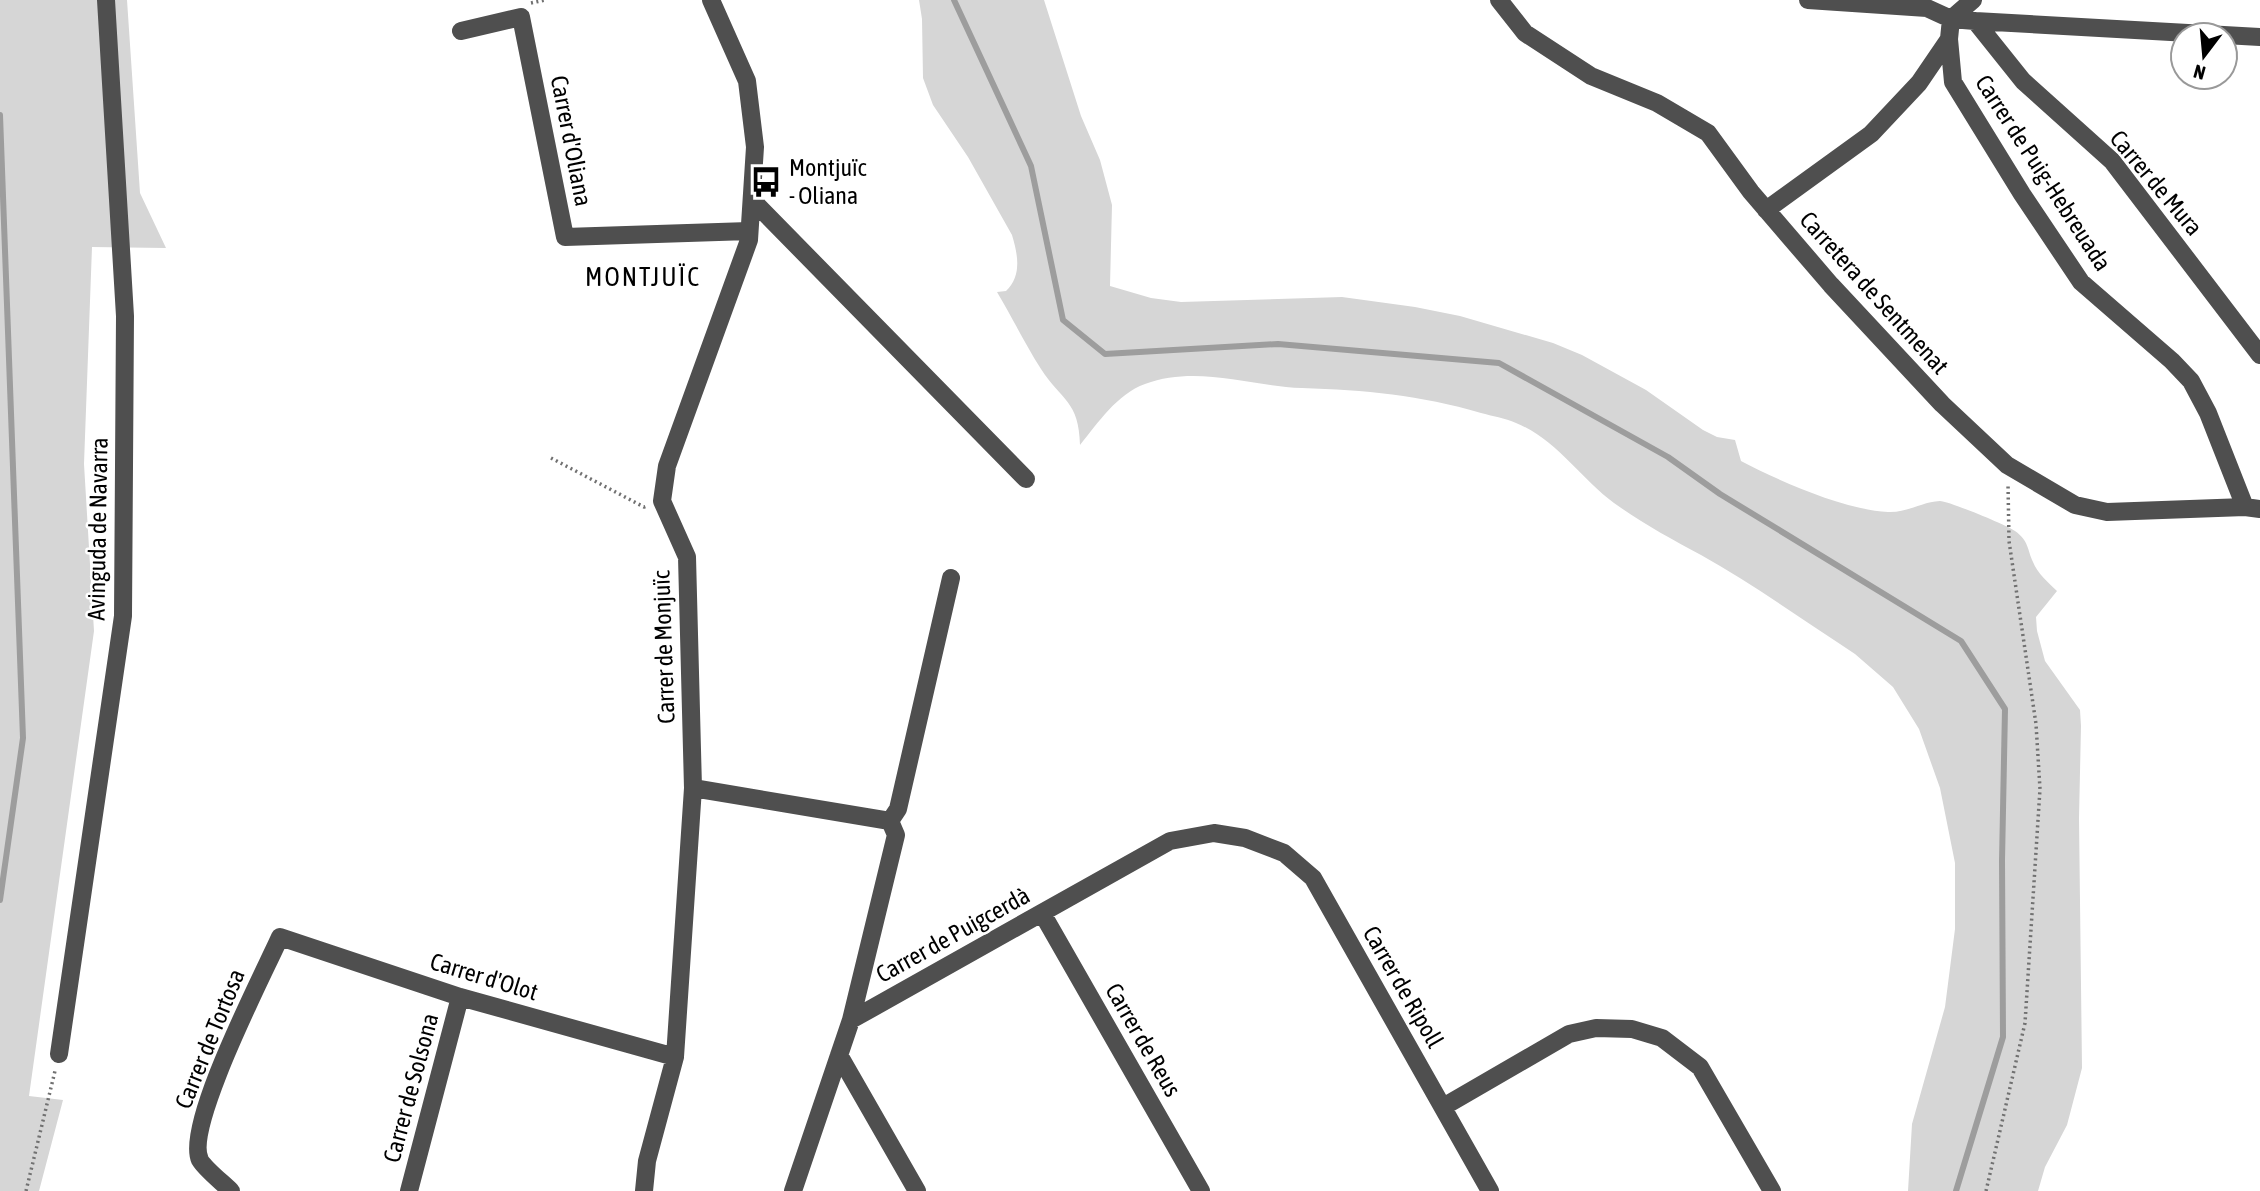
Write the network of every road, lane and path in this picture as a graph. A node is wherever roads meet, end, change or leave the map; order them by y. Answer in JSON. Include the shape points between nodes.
{"nodes":[{"id":1,"x":106,"y":0,"type":"edge"},
{"id":2,"x":711,"y":0,"type":"edge"},
{"id":3,"x":1499,"y":0,"type":"edge"},
{"id":4,"x":1808,"y":0,"type":"edge"},
{"id":5,"x":1973,"y":0,"type":"edge"},
{"id":6,"x":1925,"y":4,"type":"edge"},
{"id":7,"x":1951,"y":19,"type":"junction"},
{"id":8,"x":1975,"y":21,"type":"junction"},
{"id":9,"x":461,"y":31,"type":"dead end"},
{"id":10,"x":2260,"y":37,"type":"edge"},
{"id":11,"x":1949,"y":39,"type":"junction"},
{"id":12,"x":752,"y":200,"type":"junction"},
{"id":13,"x":1766,"y":210,"type":"junction"},
{"id":14,"x":750,"y":231,"type":"junction"},
{"id":15,"x":2260,"y":355,"type":"edge"},
{"id":16,"x":551,"y":458,"type":"dead end"},
{"id":17,"x":2007,"y":465,"type":"junction"},
{"id":18,"x":1026,"y":479,"type":"dead end"},
{"id":19,"x":662,"y":501,"type":"junction"},
{"id":20,"x":2252,"y":508,"type":"edge"},
{"id":21,"x":951,"y":578,"type":"dead end"},
{"id":22,"x":693,"y":788,"type":"junction"},
{"id":23,"x":890,"y":821,"type":"junction"},
{"id":24,"x":1245,"y":838,"type":"joint"},
{"id":25,"x":1042,"y":913,"type":"junction"},
{"id":26,"x":281,"y":937,"type":"joint"},
{"id":27,"x":460,"y":997,"type":"junction"},
{"id":28,"x":851,"y":1020,"type":"junction"},
{"id":29,"x":59,"y":1054,"type":"joint"},
{"id":30,"x":839,"y":1055,"type":"junction"},
{"id":31,"x":675,"y":1057,"type":"junction"},
{"id":32,"x":1443,"y":1107,"type":"junction"},
{"id":33,"x":26,"y":1191,"type":"edge"},
{"id":34,"x":231,"y":1191,"type":"edge"},
{"id":35,"x":409,"y":1191,"type":"edge"},
{"id":36,"x":644,"y":1191,"type":"edge"},
{"id":37,"x":793,"y":1191,"type":"edge"},
{"id":38,"x":917,"y":1191,"type":"edge"},
{"id":39,"x":1201,"y":1191,"type":"edge"},
{"id":40,"x":1490,"y":1191,"type":"edge"},
{"id":41,"x":1772,"y":1191,"type":"edge"},
{"id":42,"x":1986,"y":1191,"type":"edge"}],
"edges":[{"from":1,"to":29,"type":"street","name":"Avinguda de Navarra","via":[[125,316],[123,616]]},
{"from":2,"to":12,"type":"street","via":[[747,81],[755,147]]},
{"from":3,"to":13,"type":"street","name":"Carretera de Sentmenat","via":[[1525,33],[1591,76],[1657,103],[1708,133]]},
{"from":4,"to":6,"type":"street"},
{"from":5,"to":7,"type":"street"},
{"from":6,"to":7,"type":"street"},
{"from":7,"to":8,"type":"street"},
{"from":7,"to":11,"type":"street","name":"Carrer de Puig-Hebreuada"},
{"from":8,"to":10,"type":"street"},
{"from":8,"to":15,"type":"street","name":"Carrer de Mura","via":[[2023,81],[2112,161]]},
{"from":9,"to":14,"type":"street","name":"Carrer d'Oliana","via":[[522,17],[565,237]]},
{"from":11,"to":13,"type":"street","via":[[1919,83],[1871,134]]},
{"from":11,"to":20,"type":"street","name":"Carrer de Puig-Hebreuada","via":[[1954,82],[2022,194],[2081,282],[2191,381]]},
{"from":12,"to":14,"type":"street"},
{"from":12,"to":18,"type":"street"},
{"from":13,"to":17,"type":"street","name":"Carretera de Sentmenat","via":[[1933,394]]},
{"from":14,"to":19,"type":"street","via":[[667,466]]},
{"from":16,"to":19,"type":"path","via":[[644,507]]},
{"from":17,"to":20,"type":"street","name":"Carretera de Sentmenat","via":[[2075,505],[2108,512]]},
{"from":17,"to":42,"type":"path","via":[[2009,541],[2036,724],[2040,789],[2025,1023]]},
{"from":19,"to":22,"type":"street","name":"Carrer de Monjuïc","via":[[687,557]]},
{"from":21,"to":23,"type":"street","via":[[898,809]]},
{"from":22,"to":23,"type":"street"},
{"from":22,"to":31,"type":"street","name":"Carrer de Monjuïc"},
{"from":23,"to":28,"type":"street","via":[[896,835]]},
{"from":24,"to":25,"type":"street","name":"Carrer de Puigcerdà","via":[[1214,833],[1170,841]]},
{"from":24,"to":32,"type":"street","name":"Carrer de Ripoll","via":[[1284,853],[1313,878]]},
{"from":25,"to":28,"type":"street","name":"Carrer de Puigcerdà"},
{"from":25,"to":39,"type":"street","name":"Carrer de Reus"},
{"from":26,"to":27,"type":"street","name":"Carrer d'Olot"},
{"from":26,"to":34,"type":"street","name":"Carrer de Tortosa","via":[[223,1062],[198,1134],[200,1160]]},
{"from":27,"to":31,"type":"street","name":"Carrer d'Olot"},
{"from":27,"to":35,"type":"street","name":"Carrer de Solsona"},
{"from":28,"to":30,"type":"street"},
{"from":29,"to":33,"type":"path"},
{"from":30,"to":37,"type":"street"},
{"from":30,"to":38,"type":"street"},
{"from":31,"to":36,"type":"street","name":"Carrer de Monjuïc","via":[[647,1161]]},
{"from":32,"to":40,"type":"street","name":"Carrer de Ripoll"},
{"from":32,"to":41,"type":"street","via":[[1569,1034],[1596,1028],[1632,1029],[1662,1038],[1700,1067]]}]}
